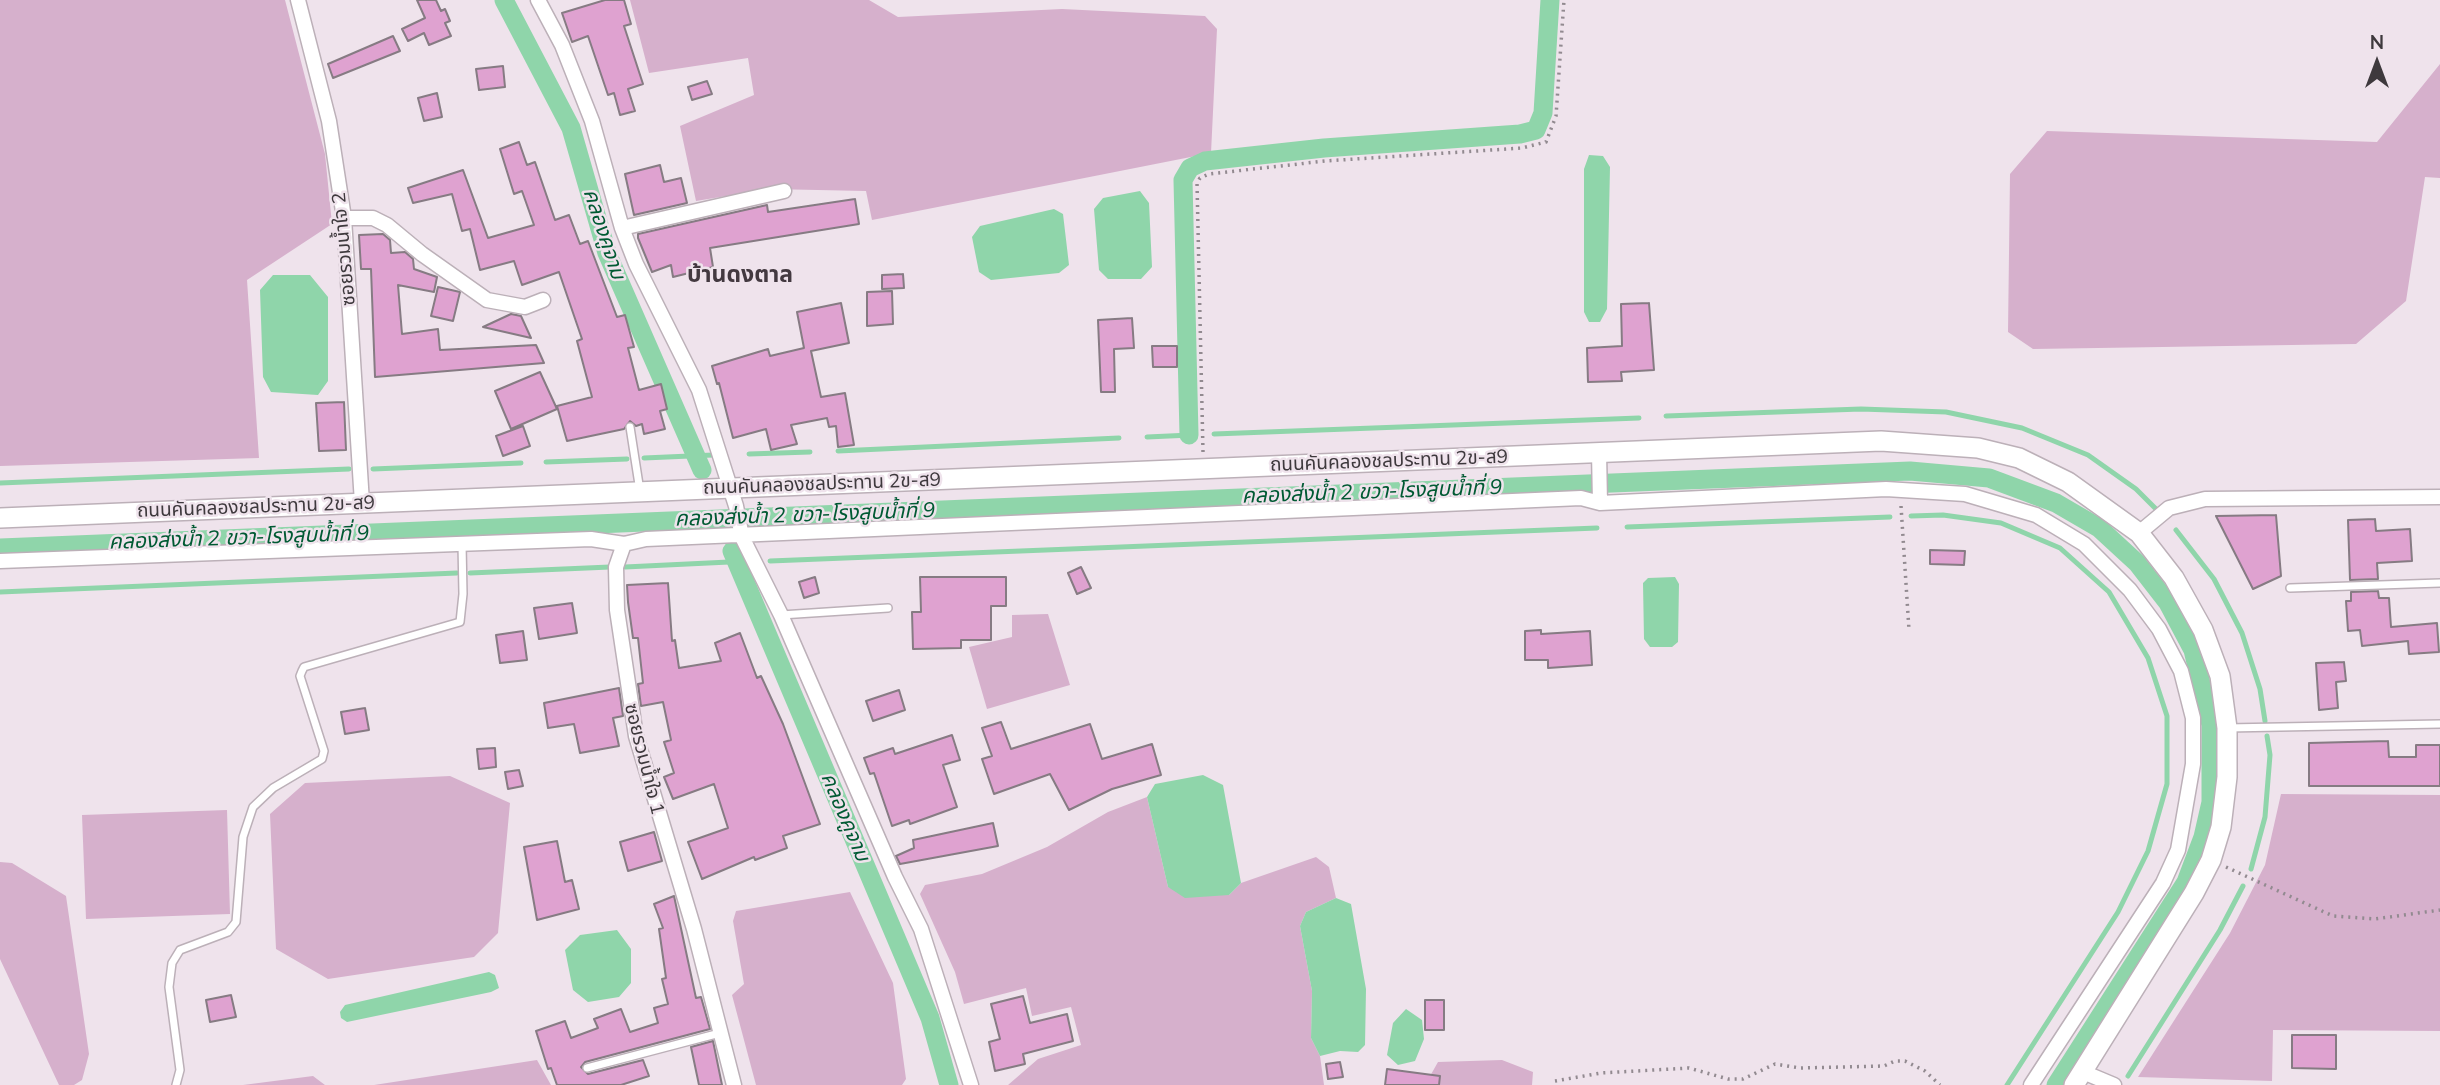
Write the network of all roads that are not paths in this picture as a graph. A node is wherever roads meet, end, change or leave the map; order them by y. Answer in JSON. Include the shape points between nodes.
{"nodes":[{"id":1,"x":298,"y":0,"type":"edge"},
{"id":2,"x":538,"y":0,"type":"edge"},
{"id":3,"x":783,"y":191,"type":"dead end"},
{"id":4,"x":344,"y":218,"type":"junction"},
{"id":5,"x":622,"y":228,"type":"junction"},
{"id":6,"x":542,"y":300,"type":"dead end"},
{"id":7,"x":630,"y":427,"type":"dead end"},
{"id":8,"x":1599,"y":458,"type":"junction"},
{"id":9,"x":640,"y":492,"type":"junction"},
{"id":10,"x":733,"y":497,"type":"junction"},
{"id":11,"x":2440,"y":497,"type":"edge"},
{"id":12,"x":1600,"y":498,"type":"junction"},
{"id":13,"x":362,"y":503,"type":"junction"},
{"id":14,"x":0,"y":518,"type":"edge"},
{"id":15,"x":740,"y":533,"type":"junction"},
{"id":16,"x":2140,"y":533,"type":"junction"},
{"id":17,"x":462,"y":543,"type":"junction"},
{"id":18,"x":624,"y":544,"type":"junction"},
{"id":19,"x":0,"y":561,"type":"edge"},
{"id":20,"x":2440,"y":583,"type":"edge"},
{"id":21,"x":2290,"y":587,"type":"dead end"},
{"id":22,"x":888,"y":608,"type":"dead end"},
{"id":23,"x":780,"y":615,"type":"junction"},
{"id":24,"x":2440,"y":724,"type":"edge"},
{"id":25,"x":2227,"y":728,"type":"junction"},
{"id":26,"x":721,"y":1032,"type":"junction"},
{"id":27,"x":587,"y":1068,"type":"dead end"},
{"id":28,"x":2078,"y":1078,"type":"edge"},
{"id":29,"x":176,"y":1085,"type":"edge"},
{"id":30,"x":734,"y":1085,"type":"edge"},
{"id":31,"x":971,"y":1085,"type":"edge"},
{"id":32,"x":2031,"y":1085,"type":"edge"},
{"id":33,"x":2114,"y":1085,"type":"edge"}],
"edges":[{"from":1,"to":4,"type":"street","name":"ซอยรวมน้ำใจ 2","via":[[329,121]]},
{"from":2,"to":5,"type":"street","via":[[562,45],[592,121]]},
{"from":3,"to":5,"type":"street"},
{"from":4,"to":6,"type":"street","via":[[373,218],[387,225],[487,300],[525,307]]},
{"from":4,"to":13,"type":"street","name":"ซอยรวมน้ำใจ 2"},
{"from":5,"to":10,"type":"street","via":[[699,390]]},
{"from":7,"to":9,"type":"lane"},
{"from":8,"to":10,"type":"street","name":"ถนนคันคลองชลประทาน 2ข-ส9","via":[[1203,468]]},
{"from":8,"to":12,"type":"street"},
{"from":8,"to":16,"type":"street","name":"ถนนคันคลองชลประทาน 2ข-ส9","via":[[1881,441],[1978,448],[2019,458],[2068,482]]},
{"from":9,"to":10,"type":"street","name":"ถนนคันคลองชลประทาน 2ข-ส9"},
{"from":9,"to":13,"type":"street","name":"ถนนคันคลองชลประทาน 2ข-ส9"},
{"from":10,"to":15,"type":"street"},
{"from":11,"to":16,"type":"street","via":[[2205,499],[2169,508]]},
{"from":12,"to":15,"type":"street"},
{"from":12,"to":32,"type":"street","via":[[1900,489],[1965,494],[2036,515],[2084,544],[2130,590],[2159,629],[2181,671],[2193,718],[2193,764],[2178,850],[2163,883]]},
{"from":13,"to":14,"type":"street","name":"ถนนคันคลองชลประทาน 2ข-ส9"},
{"from":15,"to":18,"type":"street"},
{"from":15,"to":23,"type":"street"},
{"from":16,"to":25,"type":"street","name":"ถนนคันคลองชลประทาน 2ข-ส9","via":[[2174,578],[2203,630],[2220,676]]},
{"from":17,"to":18,"type":"street","via":[[591,539]]},
{"from":17,"to":19,"type":"street"},
{"from":17,"to":29,"type":"lane","via":[[460,622],[304,667],[300,676],[324,751],[322,759],[273,788],[253,807],[243,837],[236,922],[228,932],[180,950],[172,963],[169,986],[180,1070]]},
{"from":18,"to":26,"type":"street","name":"ซอยรวมน้ำใจ 1","via":[[616,567],[617,610],[629,698],[650,789]]},
{"from":20,"to":21,"type":"lane"},
{"from":22,"to":23,"type":"lane"},
{"from":23,"to":31,"type":"street","via":[[922,929]]},
{"from":24,"to":25,"type":"lane"},
{"from":25,"to":28,"type":"street","name":"ถนนคันคลองชลประทาน 2ข-ส9","via":[[2221,827],[2211,860]]},
{"from":26,"to":27,"type":"lane"},
{"from":26,"to":30,"type":"street","name":"ซอยรวมน้ำใจ 1"},
{"from":28,"to":33,"type":"street"}]}
